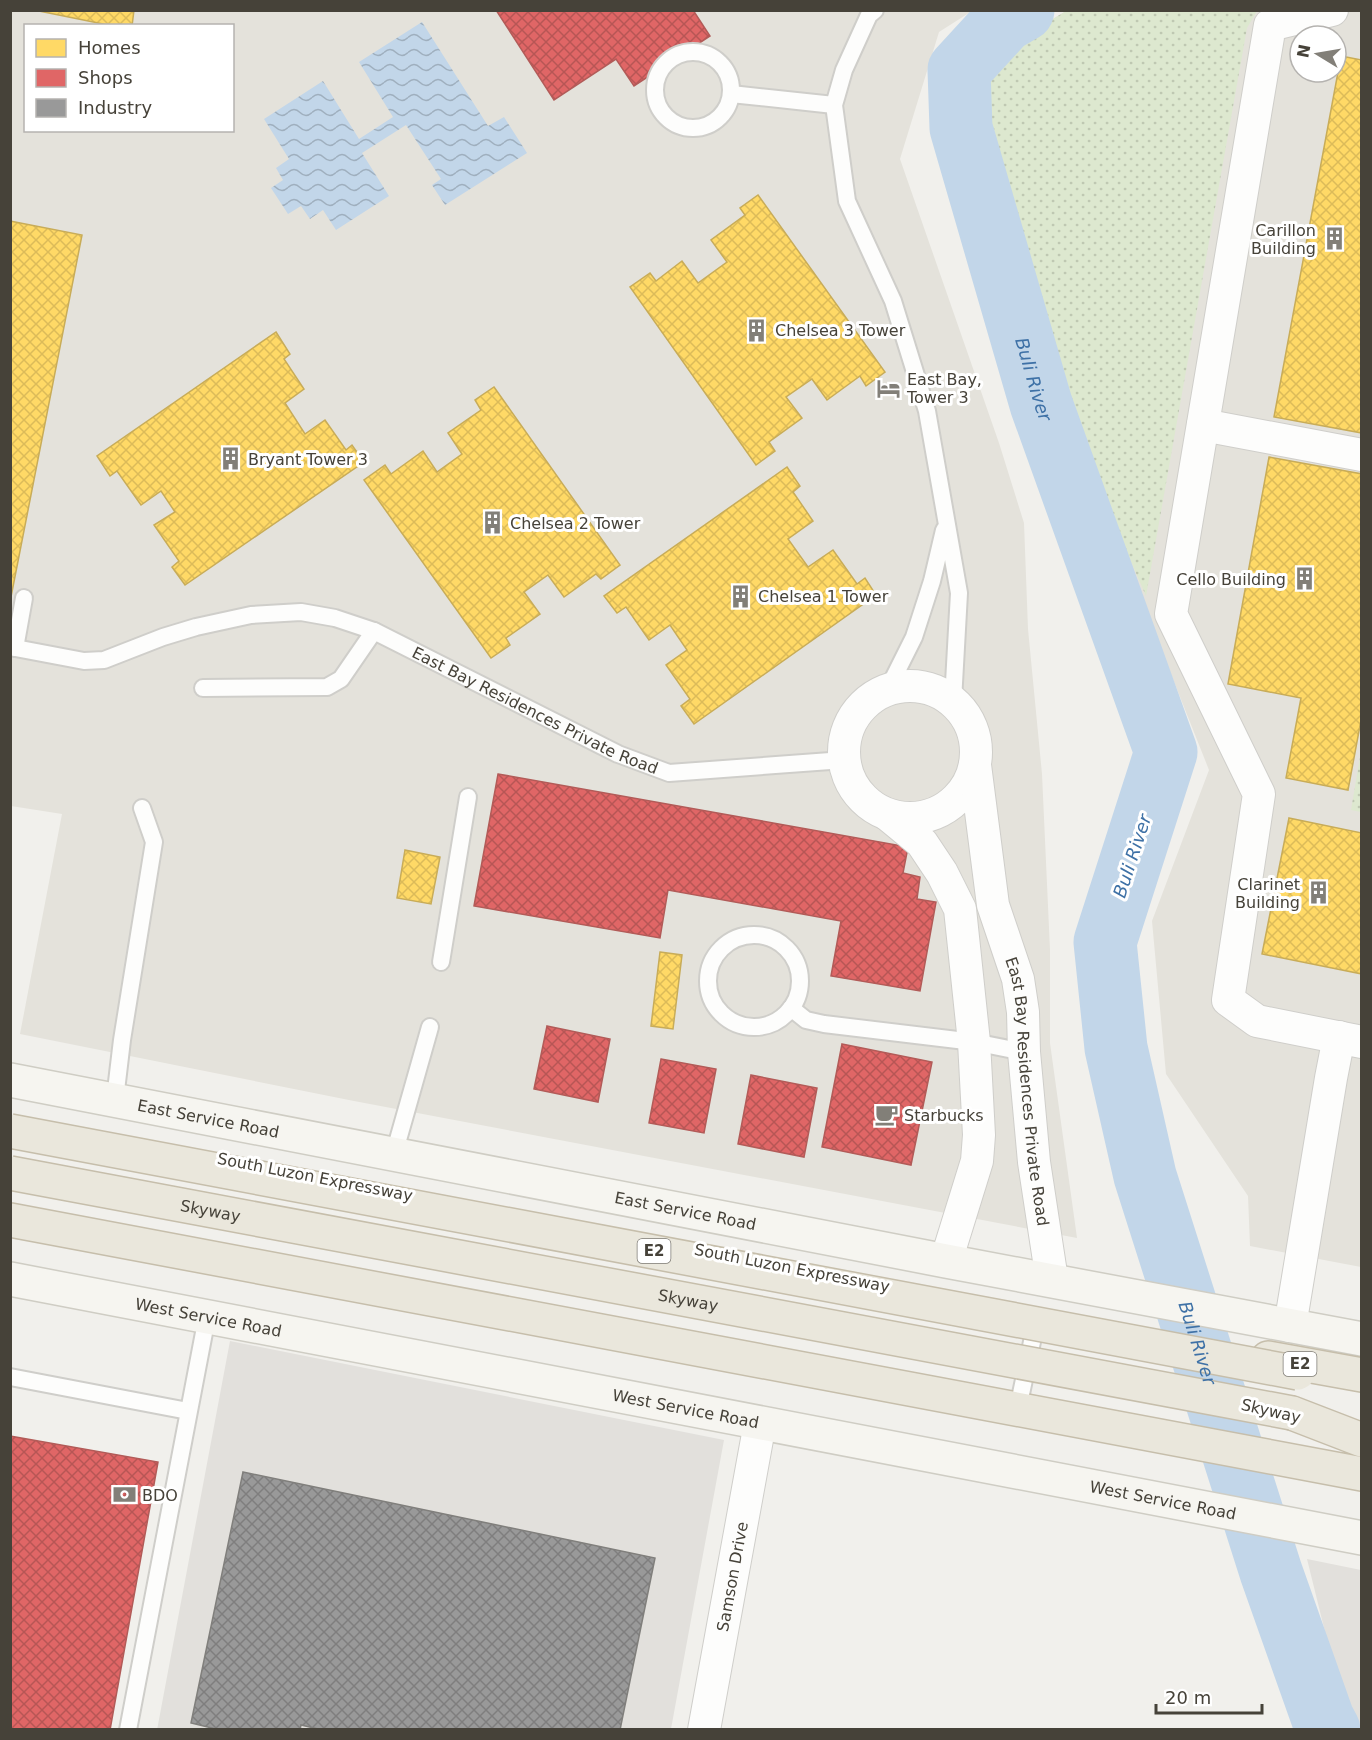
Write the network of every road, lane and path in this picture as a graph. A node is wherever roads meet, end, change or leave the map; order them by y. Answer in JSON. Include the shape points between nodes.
{"nodes":[{"id":1,"x":875,"y":10,"type":"edge"},
{"id":2,"x":1332,"y":10,"type":"edge"},
{"id":3,"x":731,"y":94,"type":"junction"},
{"id":4,"x":834,"y":105,"type":"junction"},
{"id":5,"x":1203,"y":425,"type":"junction"},
{"id":6,"x":1362,"y":454,"type":"edge"},
{"id":7,"x":946,"y":523,"type":"junction"},
{"id":8,"x":24,"y":598,"type":"dead end"},
{"id":9,"x":374,"y":631,"type":"junction"},
{"id":10,"x":13,"y":647,"type":"edge"},
{"id":11,"x":203,"y":688,"type":"dead end"},
{"id":12,"x":888,"y":689,"type":"junction"},
{"id":13,"x":953,"y":702,"type":"junction"},
{"id":14,"x":844,"y":760,"type":"junction"},
{"id":15,"x":975,"y":765,"type":"junction"},
{"id":16,"x":468,"y":798,"type":"dead end"},
{"id":17,"x":142,"y":808,"type":"dead end"},
{"id":18,"x":888,"y":815,"type":"junction"},
{"id":19,"x":993,"y":905,"type":"junction"},
{"id":20,"x":960,"y":909,"type":"junction"},
{"id":21,"x":441,"y":962,"type":"dead end"},
{"id":22,"x":791,"y":1008,"type":"junction"},
{"id":23,"x":430,"y":1027,"type":"dead end"},
{"id":24,"x":1350,"y":1040,"type":"edge"},
{"id":25,"x":974,"y":1042,"type":"junction"},
{"id":26,"x":1024,"y":1052,"type":"junction"},
{"id":27,"x":10,"y":1080,"type":"edge"},
{"id":28,"x":115,"y":1099,"type":"junction"},
{"id":29,"x":10,"y":1120,"type":"edge"},
{"id":30,"x":10,"y":1131,"type":"edge"},
{"id":31,"x":394,"y":1154,"type":"junction"},
{"id":32,"x":10,"y":1173,"type":"edge"},
{"id":33,"x":10,"y":1220,"type":"edge"},
{"id":34,"x":946,"y":1261,"type":"junction"},
{"id":35,"x":10,"y":1279,"type":"edge"},
{"id":36,"x":1052,"y":1280,"type":"junction"},
{"id":37,"x":1038,"y":1314,"type":"junction"},
{"id":38,"x":207,"y":1317,"type":"junction"},
{"id":39,"x":1290,"y":1326,"type":"junction"},
{"id":40,"x":1362,"y":1339,"type":"edge"},
{"id":41,"x":1298,"y":1373,"type":"junction"},
{"id":42,"x":1362,"y":1376,"type":"edge"},
{"id":43,"x":10,"y":1377,"type":"edge"},
{"id":44,"x":1362,"y":1390,"type":"edge"},
{"id":45,"x":1018,"y":1408,"type":"junction"},
{"id":46,"x":188,"y":1411,"type":"junction"},
{"id":47,"x":760,"y":1423,"type":"junction"},
{"id":48,"x":1362,"y":1440,"type":"edge"},
{"id":49,"x":1362,"y":1474,"type":"edge"},
{"id":50,"x":1362,"y":1538,"type":"edge"},
{"id":51,"x":128,"y":1730,"type":"edge"},
{"id":52,"x":704,"y":1730,"type":"edge"}],
"edges":[{"from":1,"to":4,"type":"lane","name":"East Bay Residences Private Road","via":[[869,15],[844,70]]},
{"from":2,"to":5,"type":"street","via":[[1270,25]]},
{"from":3,"to":3,"type":"lane","via":[[717,120],[689,129],[663,115],[655,87],[660,69],[667,62],[683,53],[701,52],[718,61],[728,76]]},
{"from":3,"to":4,"type":"lane"},
{"from":4,"to":7,"type":"lane","name":"East Bay Residences Private Road","via":[[847,201],[893,301],[927,411]]},
{"from":5,"to":6,"type":"street"},
{"from":5,"to":24,"type":"street","via":[[1171,614],[1259,794],[1228,1000],[1257,1021]]},
{"from":7,"to":12,"type":"lane","name":"East Bay Residences Private Road","via":[[914,637]]},
{"from":7,"to":13,"type":"lane","name":"East Bay Residences Private Road","via":[[959,593]]},
{"from":8,"to":10,"type":"lane","name":"East Bay Residences Private Road"},
{"from":9,"to":10,"type":"lane","name":"East Bay Residences Private Road","via":[[301,612],[251,615],[196,627],[104,660],[84,661]]},
{"from":9,"to":11,"type":"lane","via":[[341,679],[327,687]]},
{"from":9,"to":14,"type":"lane","name":"East Bay Residences Private Road","via":[[618,754],[669,773]]},
{"from":12,"to":13,"type":"street","name":"East Bay Residences Private Road","via":[[917,686],[937,691]]},
{"from":12,"to":14,"type":"street","name":"East Bay Residences Private Road","via":[[856,713],[847,730]]},
{"from":13,"to":15,"type":"street","name":"East Bay Residences Private Road","via":[[973,730]]},
{"from":14,"to":18,"type":"street","name":"East Bay Residences Private Road","via":[[858,794]]},
{"from":15,"to":18,"type":"street","name":"East Bay Residences Private Road","via":[[964,791],[943,810],[916,819]]},
{"from":15,"to":19,"type":"street","name":"East Bay Residences Private Road"},
{"from":16,"to":21,"type":"lane"},
{"from":17,"to":28,"type":"lane","via":[[154,842]]},
{"from":18,"to":20,"type":"street","name":"East Bay Residences Private Road","via":[[922,843]]},
{"from":19,"to":20,"type":"street"},
{"from":19,"to":26,"type":"street","name":"East Bay Residences Private Road","via":[[1018,980]]},
{"from":20,"to":25,"type":"street","name":"East Bay Residences Private Road"},
{"from":22,"to":22,"type":"lane","via":[[799,989],[798,969],[780,944],[762,936],[741,937],[716,955],[708,984],[714,1004],[727,1019],[746,1027],[766,1025]]},
{"from":22,"to":25,"type":"lane","via":[[814,1023]]},
{"from":23,"to":31,"type":"lane"},
{"from":24,"to":39,"type":"street","via":[[1329,1089]]},
{"from":25,"to":26,"type":"lane"},
{"from":25,"to":34,"type":"street","name":"East Bay Residences Private Road","via":[[977,1161]]},
{"from":26,"to":36,"type":"street","name":"East Bay Residences Private Road","via":[[1034,1162]]},
{"from":27,"to":28,"type":"main road","name":"East Service Road"},
{"from":28,"to":31,"type":"main road","name":"East Service Road"},
{"from":29,"to":37,"type":"highway","name":"South Luzon Expressway","number":"E2"},
{"from":30,"to":41,"type":"highway","number":"E2","bridge":true},
{"from":31,"to":34,"type":"main road","name":"East Service Road"},
{"from":32,"to":48,"type":"highway","name":"Skyway","bridge":true,"via":[[1292,1413]]},
{"from":33,"to":45,"type":"highway"},
{"from":34,"to":36,"type":"main road","name":"East Service Road"},
{"from":35,"to":38,"type":"main road","name":"West Service Road"},
{"from":36,"to":39,"type":"main road","name":"East Service Road"},
{"from":37,"to":42,"type":"highway","name":"South Luzon Expressway","number":"E2"},
{"from":37,"to":45,"type":"lane"},
{"from":38,"to":46,"type":"lane"},
{"from":38,"to":47,"type":"main road","name":"West Service Road"},
{"from":39,"to":40,"type":"main road","name":"East Service Road"},
{"from":41,"to":42,"type":"highway","number":"E2"},
{"from":41,"to":44,"type":"highway","number":"E2"},
{"from":43,"to":46,"type":"lane"},
{"from":45,"to":49,"type":"highway"},
{"from":46,"to":51,"type":"lane"},
{"from":47,"to":50,"type":"main road","name":"West Service Road"},
{"from":47,"to":52,"type":"street","name":"Samson Drive"}]}
